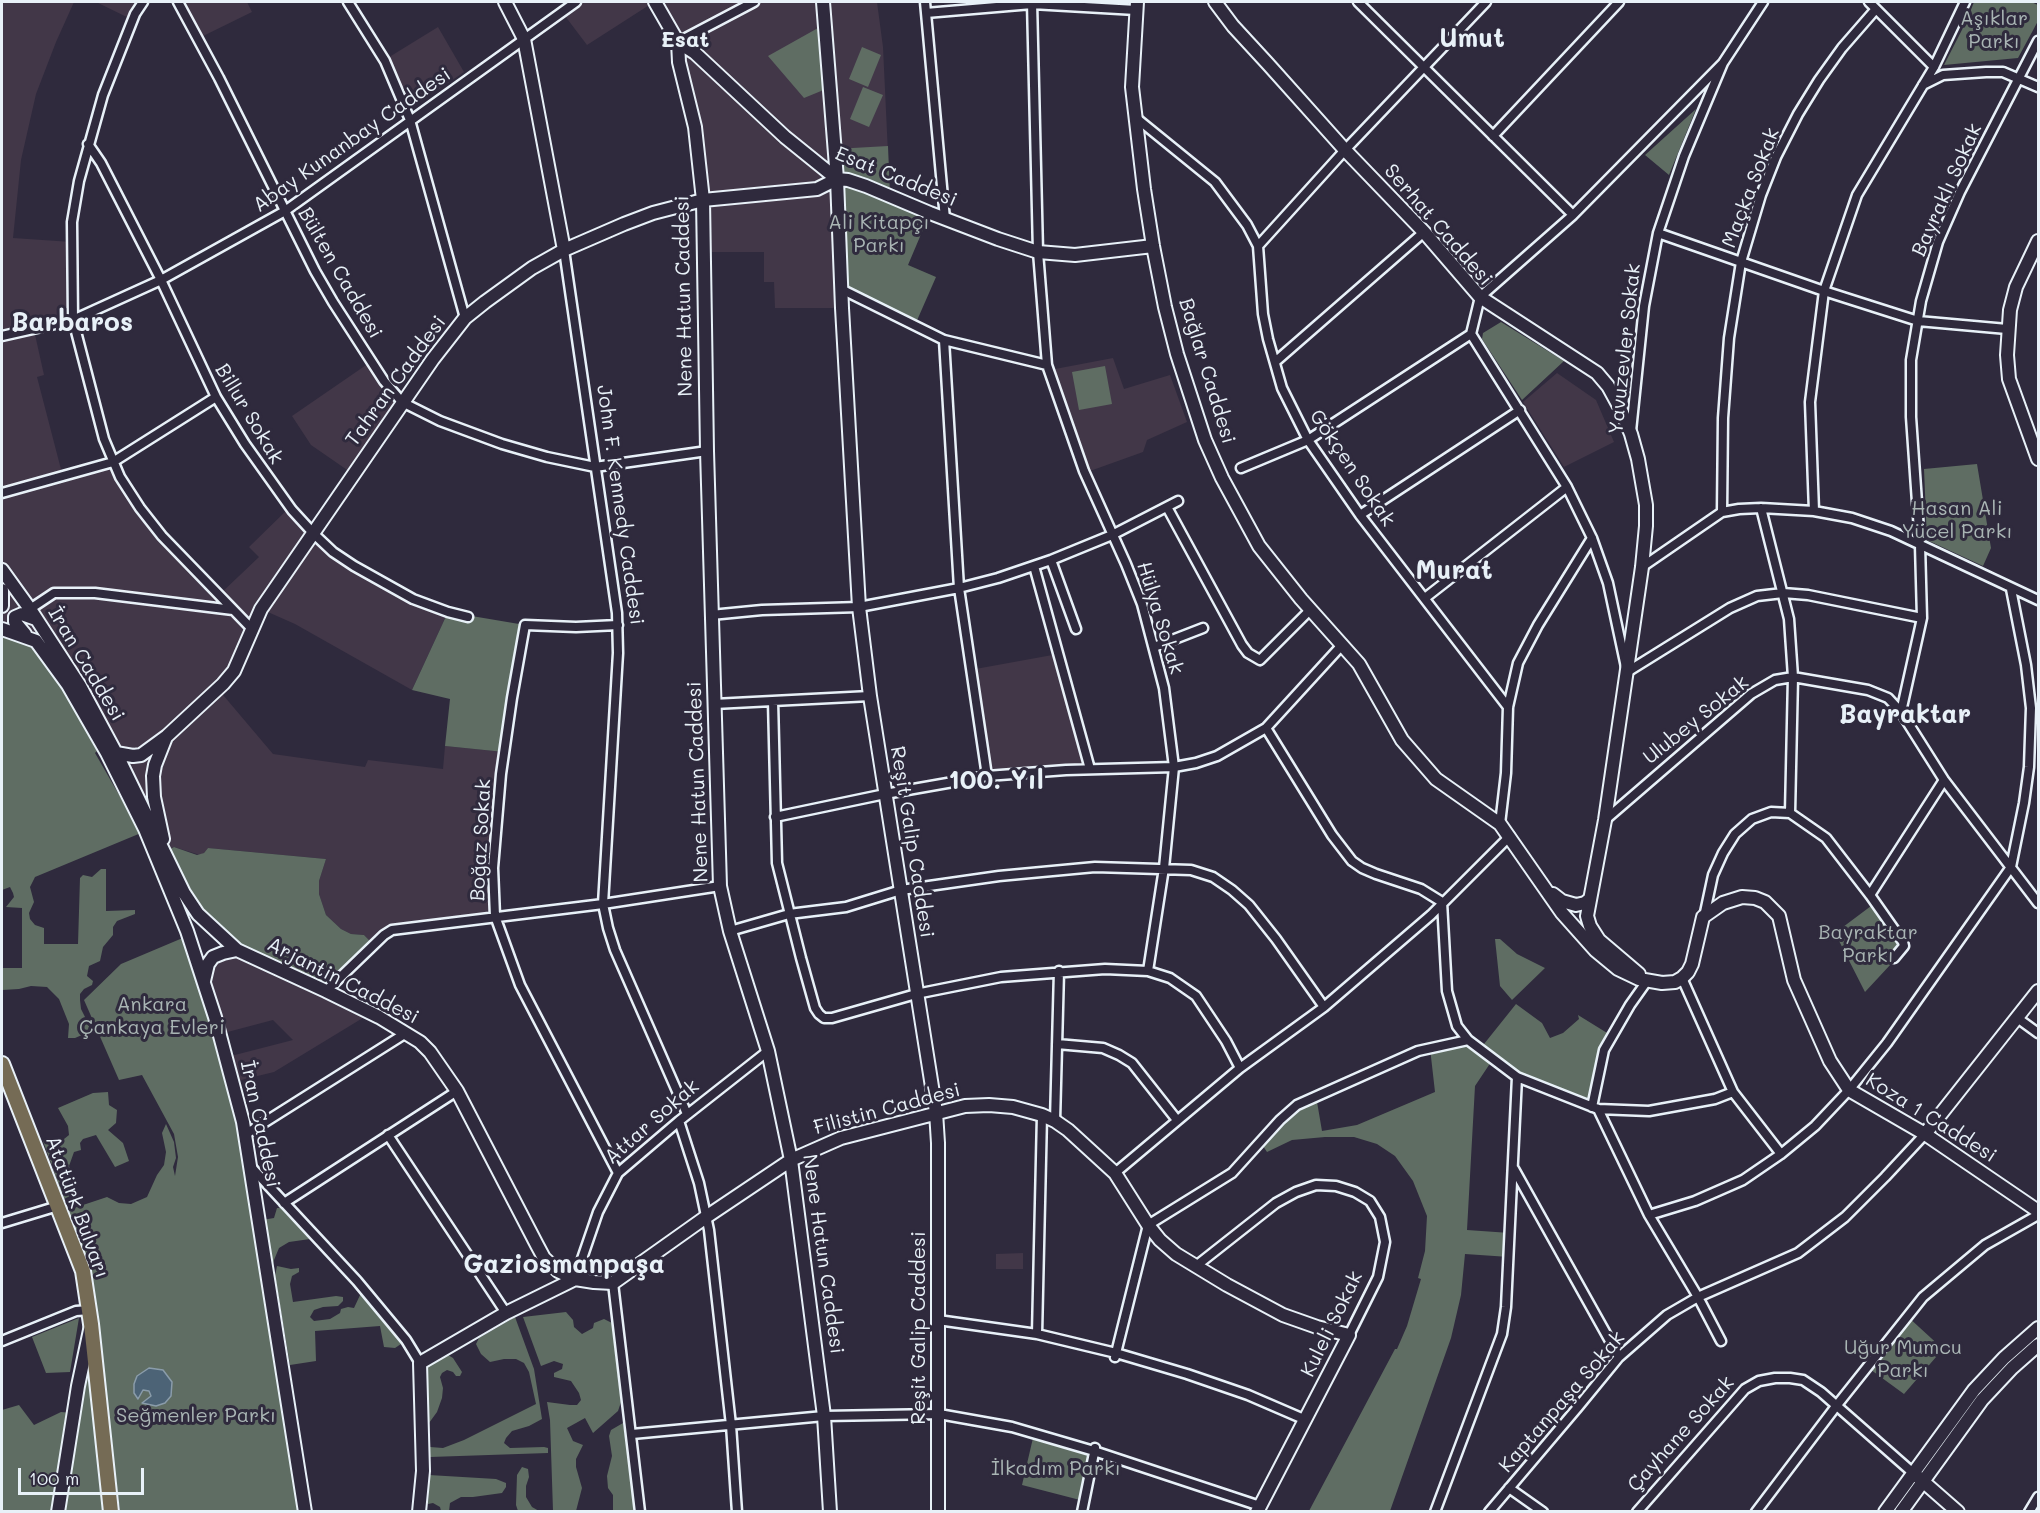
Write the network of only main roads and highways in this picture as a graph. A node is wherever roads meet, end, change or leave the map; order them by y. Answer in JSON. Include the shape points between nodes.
{"nodes":[{"id":1,"x":505,"y":2,"type":"edge"},
{"id":2,"x":655,"y":2,"type":"edge"},
{"id":3,"x":823,"y":2,"type":"edge"},
{"id":4,"x":1215,"y":2,"type":"edge"},
{"id":5,"x":1137,"y":6,"type":"edge"},
{"id":6,"x":678,"y":42,"type":"junction"},
{"id":7,"x":837,"y":179,"type":"junction"},
{"id":8,"x":703,"y":200,"type":"junction"},
{"id":9,"x":2038,"y":240,"type":"edge"},
{"id":10,"x":1152,"y":246,"type":"junction"},
{"id":11,"x":564,"y":250,"type":"junction"},
{"id":12,"x":1631,"y":434,"type":"joint"},
{"id":13,"x":2038,"y":459,"type":"edge"},
{"id":14,"x":2,"y":570,"type":"edge"},
{"id":15,"x":2,"y":591,"type":"edge"},
{"id":16,"x":2,"y":606,"type":"edge"},
{"id":17,"x":33,"y":614,"type":"junction"},
{"id":18,"x":2,"y":629,"type":"edge"},
{"id":19,"x":26,"y":636,"type":"junction"},
{"id":20,"x":167,"y":736,"type":"junction"},
{"id":21,"x":116,"y":753,"type":"junction"},
{"id":22,"x":162,"y":846,"type":"junction"},
{"id":23,"x":1545,"y":887,"type":"junction"},
{"id":24,"x":1590,"y":899,"type":"junction"},
{"id":25,"x":237,"y":950,"type":"junction"},
{"id":26,"x":204,"y":981,"type":"junction"},
{"id":27,"x":1647,"y":981,"type":"junction"},
{"id":28,"x":2038,"y":991,"type":"edge"},
{"id":29,"x":2,"y":1064,"type":"edge"},
{"id":30,"x":936,"y":1112,"type":"junction"},
{"id":31,"x":1925,"y":1134,"type":"junction"},
{"id":32,"x":791,"y":1160,"type":"junction"},
{"id":33,"x":2038,"y":1213,"type":"edge"},
{"id":34,"x":575,"y":1279,"type":"junction"},
{"id":35,"x":91,"y":1317,"type":"junction"},
{"id":36,"x":2038,"y":1328,"type":"edge"},
{"id":37,"x":1349,"y":1335,"type":"joint"},
{"id":38,"x":2038,"y":1346,"type":"edge"},
{"id":39,"x":1912,"y":1472,"type":"junction"},
{"id":40,"x":1923,"y":1481,"type":"junction"},
{"id":41,"x":1259,"y":1509,"type":"edge"},
{"id":42,"x":58,"y":1512,"type":"edge"},
{"id":43,"x":111,"y":1512,"type":"edge"},
{"id":44,"x":305,"y":1512,"type":"edge"},
{"id":45,"x":419,"y":1512,"type":"edge"},
{"id":46,"x":830,"y":1512,"type":"edge"},
{"id":47,"x":938,"y":1512,"type":"edge"},
{"id":48,"x":1885,"y":1512,"type":"edge"},
{"id":49,"x":1901,"y":1512,"type":"edge"},
{"id":50,"x":1958,"y":1512,"type":"edge"}],
"edges":[{"from":1,"to":11,"type":"main road","name":"John F. Kennedy Caddesi","via":[[524,39]]},
{"from":2,"to":6,"type":"main road","name":"Esat Caddesi"},
{"from":3,"to":7,"type":"main road","name":"Reşit Galip Caddesi"},
{"from":4,"to":12,"type":"main road","name":"Serhat Caddesi","via":[[1480,297],[1596,373],[1608,386]]},
{"from":5,"to":10,"type":"main road","name":"Bağlar Caddesi","via":[[1132,87]]},
{"from":6,"to":7,"type":"main road","name":"Esat Caddesi"},
{"from":6,"to":8,"type":"main road","name":"Nene Hatun Caddesi","via":[[695,127]]},
{"from":7,"to":8,"type":"main road","name":"Tahran Caddesi","via":[[817,189]]},
{"from":7,"to":10,"type":"main road","name":"Esat Caddesi","via":[[866,186],[1038,252],[1076,255]]},
{"from":7,"to":30,"type":"main road","name":"Reşit Galip Caddesi","via":[[859,607]]},
{"from":8,"to":11,"type":"main road","name":"Tahran Caddesi","via":[[624,224]]},
{"from":8,"to":32,"type":"main road","name":"Nene Hatun Caddesi","via":[[706,451],[720,886],[768,1051]]},
{"from":9,"to":13,"type":"main road","via":[[2016,287],[2007,329],[2009,378]]},
{"from":10,"to":23,"type":"main road","name":"Bağlar Caddesi","via":[[1177,354],[1204,440],[1259,546],[1359,664],[1413,754],[1436,778],[1500,824]]},
{"from":11,"to":20,"type":"main road","name":"Tahran Caddesi","via":[[465,318],[402,402],[261,609],[234,670]]},
{"from":12,"to":24,"type":"main road","name":"Yavuzevler Sokak","via":[[1646,505],[1642,567]]},
{"from":14,"to":17,"type":"main road","name":"İran Caddesi"},
{"from":15,"to":16,"type":"main road"},
{"from":17,"to":19,"type":"main road","via":[[15,617]]},
{"from":17,"to":21,"type":"main road","name":"İran Caddesi","via":[[80,686]]},
{"from":18,"to":19,"type":"main road","name":"İran Caddesi"},
{"from":19,"to":26,"type":"main road","name":"İran Caddesi","via":[[36,641],[52,660],[106,753],[145,829]]},
{"from":20,"to":21,"type":"main road","name":"Tahran Caddesi","via":[[141,755]]},
{"from":20,"to":22,"type":"main road","name":"Tahran Caddesi","via":[[153,776]]},
{"from":21,"to":22,"type":"main road","name":"İran Caddesi"},
{"from":22,"to":25,"type":"main road","name":"Arjantin Caddesi","via":[[198,914]]},
{"from":23,"to":24,"type":"main road","name":"Bağlar Caddesi","via":[[1569,904],[1581,905]]},
{"from":23,"to":27,"type":"main road","name":"Bağlar Caddesi","via":[[1594,950],[1618,969]]},
{"from":24,"to":27,"type":"main road","via":[[1587,916],[1593,933]]},
{"from":25,"to":26,"type":"main road","via":[[213,957]]},
{"from":25,"to":34,"type":"main road","name":"Arjantin Caddesi","via":[[406,1033],[430,1052],[457,1091],[544,1258]]},
{"from":26,"to":44,"type":"main road","name":"İran Caddesi","via":[[246,1134]]},
{"from":27,"to":31,"type":"main road","name":"Koza 1 Caddesi","via":[[1670,983],[1688,972],[1703,917],[1723,903],[1755,898],[1773,907],[1779,916],[1794,981],[1830,1061],[1849,1090]]},
{"from":28,"to":31,"type":"main road"},
{"from":29,"to":35,"type":"main road","name":"Atatürk Bulvarı","via":[[83,1271]]},
{"from":30,"to":32,"type":"main road","name":"Filistin Caddesi","via":[[841,1138]]},
{"from":30,"to":37,"type":"main road","name":"Filistin Caddesi","via":[[989,1105],[1013,1107],[1055,1121],[1115,1173],[1148,1225],[1176,1254],[1283,1315]]},
{"from":30,"to":47,"type":"main road","name":"Reşit Galip Caddesi"},
{"from":31,"to":33,"type":"main road","name":"Koza 1 Caddesi"},
{"from":32,"to":34,"type":"main road","name":"Filistin Caddesi","via":[[613,1283]]},
{"from":32,"to":46,"type":"main road","name":"Nene Hatun Caddesi","via":[[824,1416]]},
{"from":34,"to":45,"type":"main road","via":[[420,1363],[423,1472]]},
{"from":35,"to":42,"type":"main road"},
{"from":35,"to":43,"type":"main road","name":"Atatürk Bulvarı"},
{"from":36,"to":39,"type":"main road","via":[[1986,1375]]},
{"from":37,"to":41,"type":"main road","name":"Kuleli Sokak"},
{"from":38,"to":40,"type":"main road","via":[[1982,1400]]},
{"from":39,"to":40,"type":"main road","name":"Çayhane Sokak"},
{"from":39,"to":48,"type":"main road"},
{"from":40,"to":49,"type":"main road"},
{"from":40,"to":50,"type":"main road","name":"Çayhane Sokak"}]}
